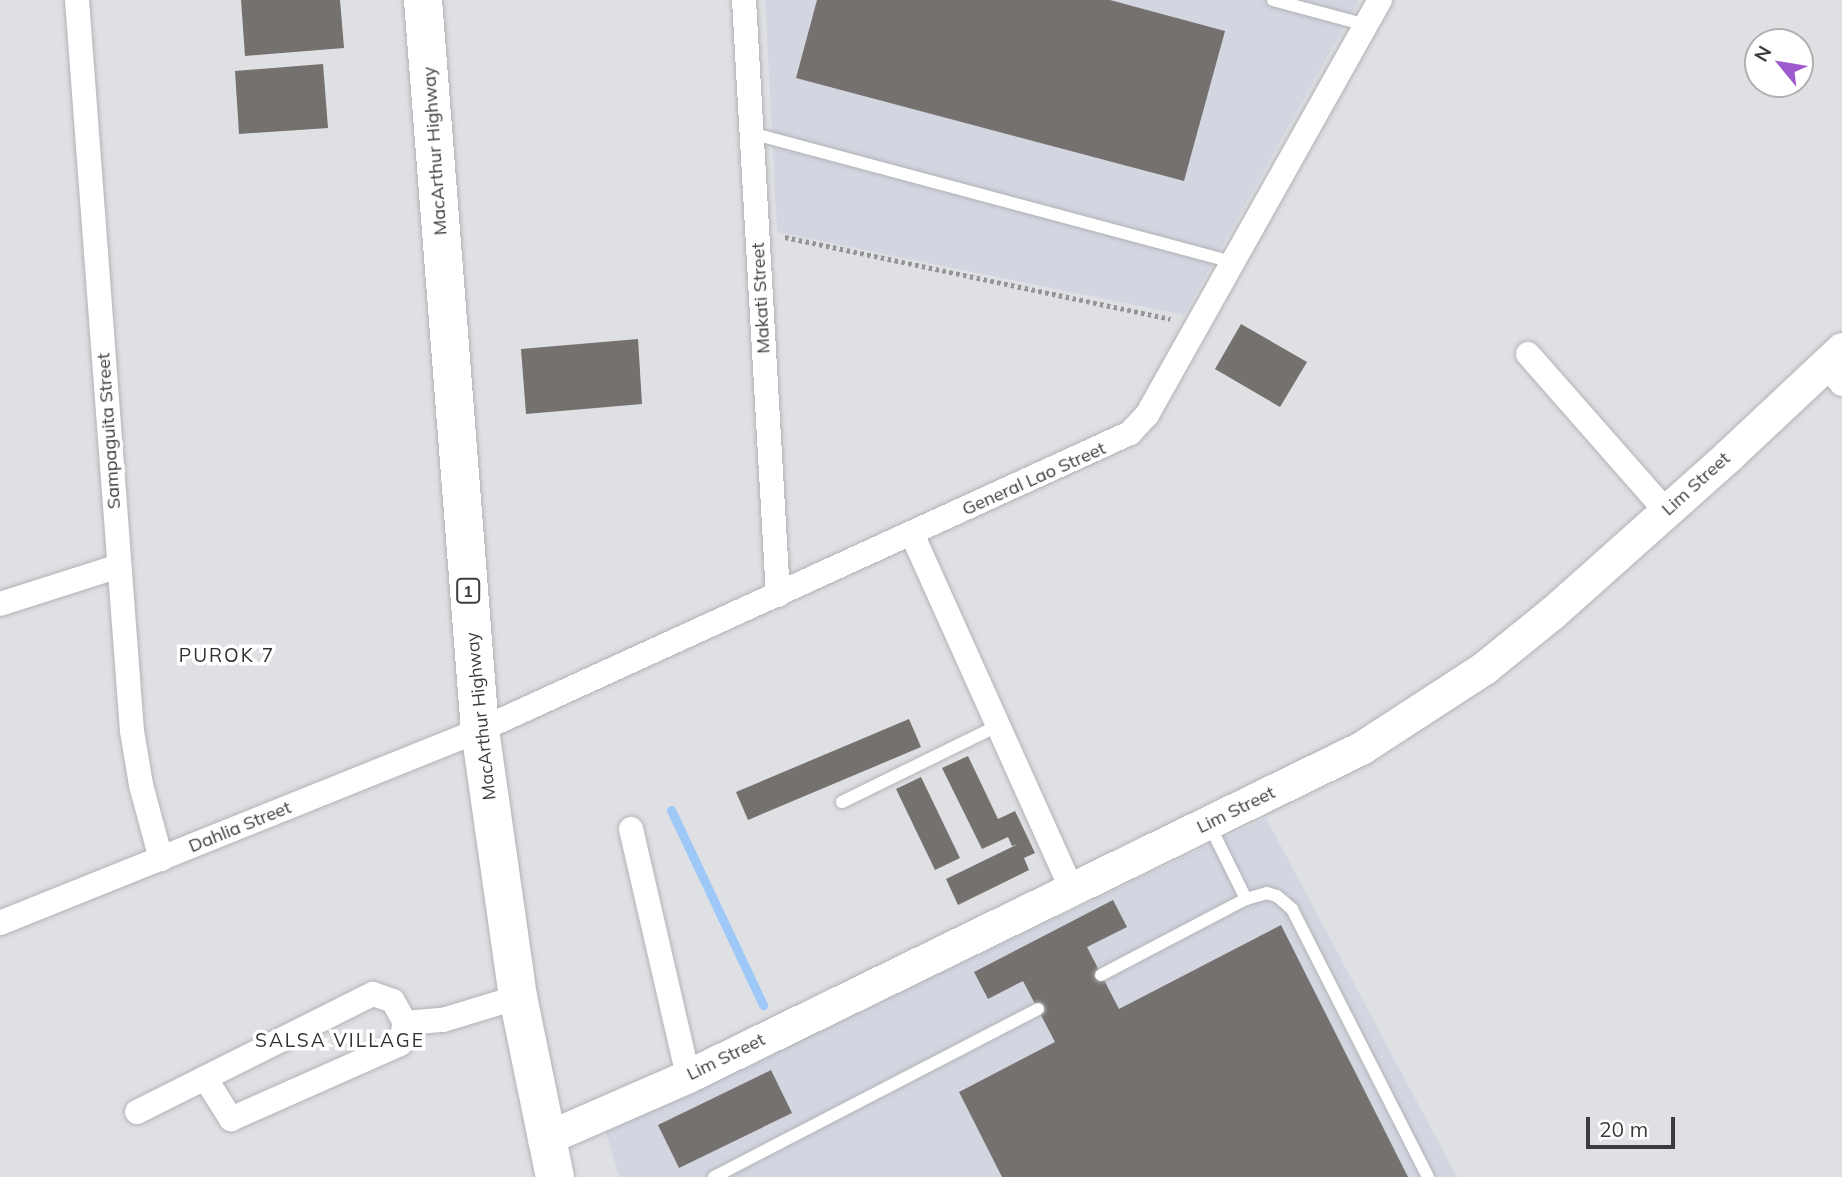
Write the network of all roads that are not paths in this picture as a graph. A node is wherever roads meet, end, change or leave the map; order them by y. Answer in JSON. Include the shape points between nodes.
{"nodes":[{"id":1,"x":77,"y":0,"type":"edge"},
{"id":2,"x":423,"y":0,"type":"edge"},
{"id":3,"x":744,"y":0,"type":"edge"},
{"id":4,"x":1273,"y":0,"type":"edge"},
{"id":5,"x":1380,"y":0,"type":"edge"},
{"id":6,"x":1366,"y":24,"type":"junction"},
{"id":7,"x":751,"y":133,"type":"junction"},
{"id":8,"x":1234,"y":262,"type":"junction"},
{"id":9,"x":1528,"y":354,"type":"dead end"},
{"id":10,"x":1837,"y":366,"type":"edge"},
{"id":11,"x":1666,"y":511,"type":"junction"},
{"id":12,"x":912,"y":534,"type":"junction"},
{"id":13,"x":119,"y":566,"type":"junction"},
{"id":14,"x":778,"y":595,"type":"junction"},
{"id":15,"x":0,"y":604,"type":"edge"},
{"id":16,"x":999,"y":725,"type":"junction"},
{"id":17,"x":480,"y":730,"type":"junction"},
{"id":18,"x":842,"y":802,"type":"dead end"},
{"id":19,"x":1209,"y":824,"type":"junction"},
{"id":20,"x":631,"y":828,"type":"dead end"},
{"id":21,"x":161,"y":859,"type":"junction"},
{"id":22,"x":1072,"y":887,"type":"junction"},
{"id":23,"x":1247,"y":899,"type":"junction"},
{"id":24,"x":0,"y":923,"type":"edge"},
{"id":25,"x":1101,"y":975,"type":"dead end"},
{"id":26,"x":518,"y":998,"type":"junction"},
{"id":27,"x":1038,"y":1009,"type":"dead end"},
{"id":28,"x":405,"y":1023,"type":"junction"},
{"id":29,"x":688,"y":1076,"type":"junction"},
{"id":30,"x":205,"y":1078,"type":"junction"},
{"id":31,"x":137,"y":1112,"type":"dead end"},
{"id":32,"x":544,"y":1139,"type":"junction"},
{"id":33,"x":555,"y":1177,"type":"edge"},
{"id":34,"x":714,"y":1177,"type":"edge"},
{"id":35,"x":1428,"y":1177,"type":"edge"}],
"edges":[{"from":1,"to":13,"type":"street","name":"Sampaguita Street"},
{"from":2,"to":17,"type":"highway","name":"MacArthur Highway","number":"1"},
{"from":3,"to":7,"type":"street","name":"Makati Street"},
{"from":4,"to":6,"type":"lane"},
{"from":5,"to":6,"type":"street","name":"General Lao Street"},
{"from":6,"to":8,"type":"street","name":"General Lao Street"},
{"from":7,"to":8,"type":"lane"},
{"from":7,"to":14,"type":"street","name":"Makati Street"},
{"from":8,"to":12,"type":"street","name":"General Lao Street","via":[[1147,415],[1130,433]]},
{"from":9,"to":11,"type":"street"},
{"from":10,"to":11,"type":"street","name":"Lim Street"},
{"from":11,"to":19,"type":"street","name":"Lim Street","via":[[1484,668],[1361,748]]},
{"from":12,"to":14,"type":"street","name":"General Lao Street"},
{"from":12,"to":16,"type":"street"},
{"from":13,"to":15,"type":"street"},
{"from":13,"to":21,"type":"street","name":"Sampaguita Street","via":[[132,731]]},
{"from":14,"to":17,"type":"street","name":"General Lao Street"},
{"from":16,"to":18,"type":"lane"},
{"from":16,"to":22,"type":"street"},
{"from":17,"to":21,"type":"street","name":"Dahlia Street"},
{"from":17,"to":26,"type":"highway","name":"MacArthur Highway","number":"1"},
{"from":19,"to":22,"type":"street","name":"Lim Street"},
{"from":19,"to":23,"type":"lane"},
{"from":20,"to":29,"type":"street"},
{"from":21,"to":24,"type":"street","name":"Dahlia Street"},
{"from":22,"to":29,"type":"street","name":"Lim Street"},
{"from":23,"to":25,"type":"lane"},
{"from":23,"to":35,"type":"lane","via":[[1267,893],[1292,909]]},
{"from":26,"to":28,"type":"street","via":[[443,1020]]},
{"from":26,"to":32,"type":"highway","name":"MacArthur Highway","number":"1"},
{"from":27,"to":34,"type":"lane"},
{"from":28,"to":30,"type":"street","via":[[393,1001],[373,994]]},
{"from":28,"to":30,"type":"street","via":[[400,1045],[231,1119]]},
{"from":29,"to":32,"type":"street","name":"Lim Street"},
{"from":30,"to":31,"type":"street"},
{"from":32,"to":33,"type":"highway","name":"MacArthur Highway","number":"1"}]}
